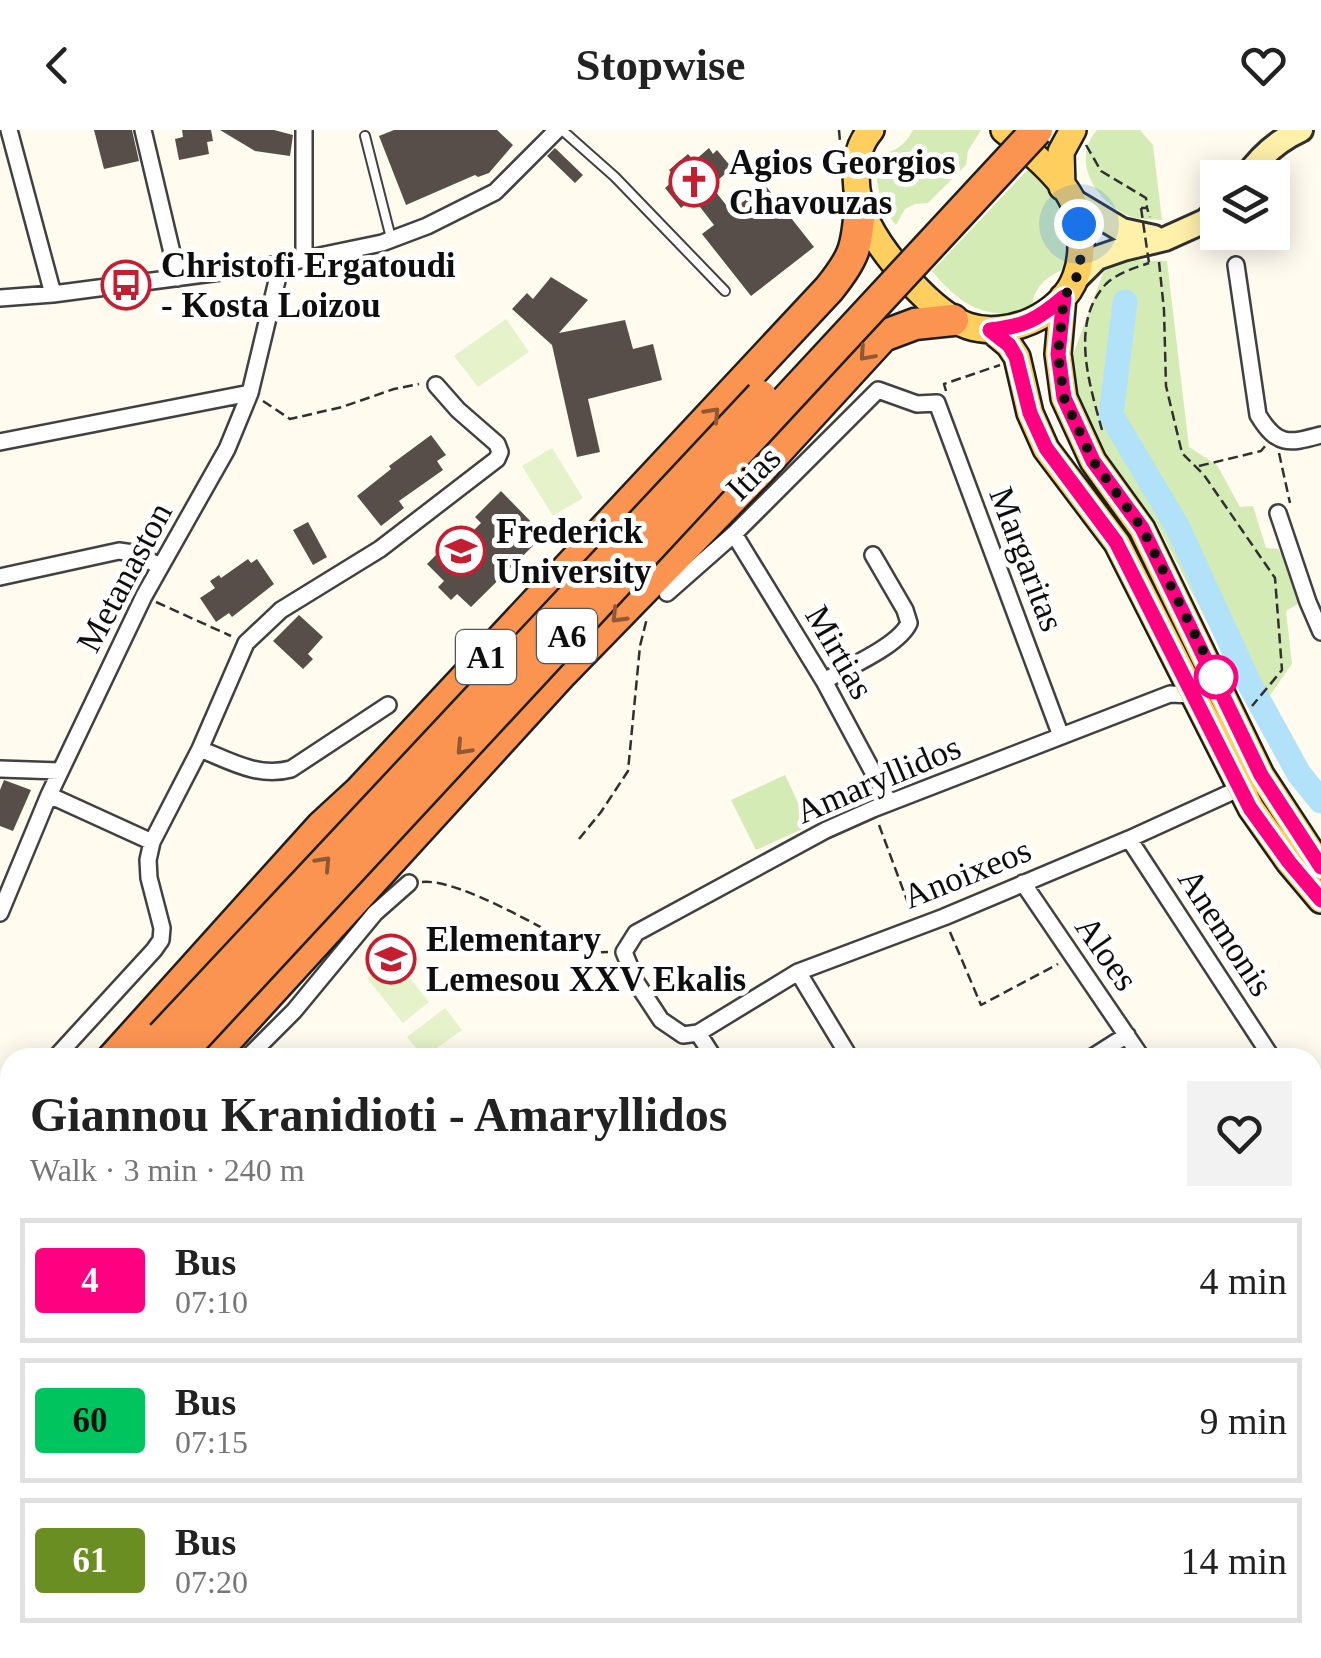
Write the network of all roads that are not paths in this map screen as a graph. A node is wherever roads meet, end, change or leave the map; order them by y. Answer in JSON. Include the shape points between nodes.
{"nodes":[{"id":1,"x":10,"y":130,"type":"edge"},
{"id":2,"x":143,"y":130,"type":"edge"},
{"id":3,"x":559,"y":130,"type":"edge"},
{"id":4,"x":1008,"y":130,"type":"edge"},
{"id":5,"x":1038,"y":130,"type":"edge"},
{"id":6,"x":1301,"y":130,"type":"edge"},
{"id":7,"x":308,"y":131,"type":"edge"},
{"id":8,"x":1078,"y":134,"type":"edge"},
{"id":9,"x":365,"y":136,"type":"dead end"},
{"id":10,"x":1274,"y":137,"type":"edge"},
{"id":11,"x":858,"y":139,"type":"edge"},
{"id":12,"x":1258,"y":160,"type":"edge"},
{"id":13,"x":1067,"y":193,"type":"junction"},
{"id":14,"x":860,"y":208,"type":"junction"},
{"id":15,"x":951,"y":208,"type":"junction"},
{"id":16,"x":1200,"y":222,"type":"edge"},
{"id":17,"x":391,"y":239,"type":"junction"},
{"id":18,"x":1158,"y":242,"type":"junction"},
{"id":19,"x":304,"y":258,"type":"junction"},
{"id":20,"x":281,"y":264,"type":"junction"},
{"id":21,"x":1236,"y":265,"type":"dead end"},
{"id":22,"x":178,"y":278,"type":"junction"},
{"id":23,"x":1070,"y":288,"type":"junction"},
{"id":24,"x":725,"y":290,"type":"dead end"},
{"id":25,"x":54,"y":294,"type":"junction"},
{"id":26,"x":0,"y":298,"type":"edge"},
{"id":27,"x":953,"y":320,"type":"junction"},
{"id":28,"x":990,"y":330,"type":"junction"},
{"id":29,"x":436,"y":385,"type":"road end"},
{"id":30,"x":250,"y":394,"type":"junction"},
{"id":31,"x":939,"y":408,"type":"joint"},
{"id":32,"x":1321,"y":436,"type":"edge"},
{"id":33,"x":0,"y":442,"type":"edge"},
{"id":34,"x":1278,"y":513,"type":"dead end"},
{"id":35,"x":734,"y":534,"type":"junction"},
{"id":36,"x":873,"y":555,"type":"dead end"},
{"id":37,"x":160,"y":566,"type":"junction"},
{"id":38,"x":0,"y":577,"type":"edge"},
{"id":39,"x":666,"y":593,"type":"road end"},
{"id":40,"x":1321,"y":632,"type":"edge"},
{"id":41,"x":824,"y":681,"type":"junction"},
{"id":42,"x":1183,"y":687,"type":"junction"},
{"id":43,"x":388,"y":705,"type":"dead end"},
{"id":44,"x":1061,"y":736,"type":"junction"},
{"id":45,"x":200,"y":749,"type":"junction"},
{"id":46,"x":0,"y":769,"type":"edge"},
{"id":47,"x":60,"y":771,"type":"junction"},
{"id":48,"x":1251,"y":782,"type":"junction"},
{"id":49,"x":49,"y":795,"type":"junction"},
{"id":50,"x":889,"y":802,"type":"junction"},
{"id":51,"x":322,"y":826,"type":"junction"},
{"id":52,"x":1129,"y":839,"type":"junction"},
{"id":53,"x":152,"y":842,"type":"junction"},
{"id":54,"x":1321,"y":867,"type":"edge"},
{"id":55,"x":1022,"y":883,"type":"junction"},
{"id":56,"x":409,"y":884,"type":"road end"},
{"id":57,"x":1321,"y":900,"type":"edge"},
{"id":58,"x":0,"y":913,"type":"edge"},
{"id":59,"x":335,"y":923,"type":"junction"},
{"id":60,"x":798,"y":972,"type":"junction"},
{"id":61,"x":698,"y":1033,"type":"junction"},
{"id":62,"x":1128,"y":1035,"type":"junction"},
{"id":63,"x":64,"y":1048,"type":"edge"},
{"id":64,"x":122,"y":1048,"type":"edge"},
{"id":65,"x":168,"y":1048,"type":"edge"},
{"id":66,"x":170,"y":1048,"type":"edge"},
{"id":67,"x":171,"y":1048,"type":"edge"},
{"id":68,"x":219,"y":1048,"type":"edge"},
{"id":69,"x":257,"y":1048,"type":"edge"},
{"id":70,"x":708,"y":1048,"type":"edge"},
{"id":71,"x":844,"y":1048,"type":"edge"},
{"id":72,"x":1107,"y":1048,"type":"edge"},
{"id":73,"x":1136,"y":1048,"type":"edge"},
{"id":74,"x":1265,"y":1048,"type":"edge"}],
"edges":[{"from":1,"to":25,"type":"street"},
{"from":2,"to":22,"type":"street"},
{"from":3,"to":17,"type":"street","via":[[495,192]]},
{"from":3,"to":24,"type":"lane","via":[[615,177]]},
{"from":4,"to":13,"type":"main road"},
{"from":4,"to":15,"type":"highway","number":"A6"},
{"from":5,"to":15,"type":"highway","number":"A6","bridge":true},
{"from":6,"to":10,"type":"main road"},
{"from":7,"to":19,"type":"street"},
{"from":8,"to":13,"type":"main road","via":[[1061,152]]},
{"from":9,"to":17,"type":"lane"},
{"from":10,"to":12,"type":"main road"},
{"from":11,"to":14,"type":"main road"},
{"from":13,"to":18,"type":"main road","via":[[1122,230]]},
{"from":13,"to":23,"type":"main road","via":[[1082,252]]},
{"from":14,"to":27,"type":"main road","via":[[912,285]]},
{"from":51,"to":14,"type":"highway","number":"A1","one_way":true,"via":[[829,290],[849,264]]},
{"from":15,"to":66,"type":"highway","number":"A6","bridge":true},
{"from":16,"to":18,"type":"main road"},
{"from":17,"to":19,"type":"street"},
{"from":18,"to":23,"type":"main road","via":[[1097,258]]},
{"from":19,"to":20,"type":"street"},
{"from":20,"to":22,"type":"street"},
{"from":20,"to":30,"type":"street","name":"Metanaston"},
{"from":21,"to":32,"type":"street","via":[[1258,415],[1278,440]]},
{"from":22,"to":25,"type":"street"},
{"from":23,"to":28,"type":"main road","via":[[1043,314]]},
{"from":23,"to":48,"type":"main road","via":[[1058,354],[1064,398],[1093,461],[1142,528]]},
{"from":25,"to":26,"type":"street"},
{"from":27,"to":28,"type":"main road"},
{"from":27,"to":59,"type":"highway","number":"A1","one_way":true,"via":[[882,336]]},
{"from":28,"to":42,"type":"main road","via":[[1016,357],[1046,448],[1116,542]]},
{"from":29,"to":45,"type":"street","via":[[497,444],[497,459],[380,548],[280,610],[246,643]]},
{"from":30,"to":33,"type":"street"},
{"from":30,"to":37,"type":"street","name":"Metanaston"},
{"from":31,"to":35,"type":"street","name":"Itias","via":[[878,390]]},
{"from":31,"to":44,"type":"street","name":"Margaritas"},
{"from":34,"to":40,"type":"street"},
{"from":35,"to":39,"type":"street","name":"Itias"},
{"from":35,"to":41,"type":"street","name":"Mirtias"},
{"from":36,"to":41,"type":"street","via":[[905,610],[905,632]]},
{"from":37,"to":38,"type":"street","via":[[119,551]]},
{"from":37,"to":47,"type":"street","name":"Metanaston"},
{"from":41,"to":50,"type":"street","name":"Mirtias"},
{"from":42,"to":44,"type":"street","name":"Amaryllidos"},
{"from":42,"to":48,"type":"main road"},
{"from":43,"to":45,"type":"street","via":[[276,773]]},
{"from":44,"to":50,"type":"street","name":"Amaryllidos"},
{"from":45,"to":53,"type":"street"},
{"from":46,"to":47,"type":"street"},
{"from":47,"to":49,"type":"street","name":"Metanaston"},
{"from":48,"to":52,"type":"street","name":"Anoixeos"},
{"from":48,"to":54,"type":"main road"},
{"from":48,"to":57,"type":"main road","via":[[1250,808]]},
{"from":49,"to":53,"type":"street"},
{"from":49,"to":58,"type":"street","name":"Metanaston"},
{"from":50,"to":61,"type":"street","name":"Amaryllidos","via":[[636,933],[624,952],[636,982],[662,1020],[683,1035]]},
{"from":51,"to":64,"type":"highway"},
{"from":51,"to":65,"type":"highway","via":[[194,988]]},
{"from":52,"to":55,"type":"street","name":"Anoixeos"},
{"from":52,"to":74,"type":"street","name":"Anemonis"},
{"from":53,"to":63,"type":"street","via":[[149,878],[161,940]]},
{"from":55,"to":60,"type":"street","name":"Anoixeos"},
{"from":55,"to":62,"type":"street","name":"Aloes"},
{"from":56,"to":69,"type":"street"},
{"from":59,"to":67,"type":"highway"},
{"from":59,"to":68,"type":"highway"},
{"from":60,"to":61,"type":"street","name":"Anoixeos"},
{"from":60,"to":71,"type":"street"},
{"from":61,"to":70,"type":"street"},
{"from":62,"to":72,"type":"street"},
{"from":62,"to":73,"type":"street","name":"Aloes"}]}
